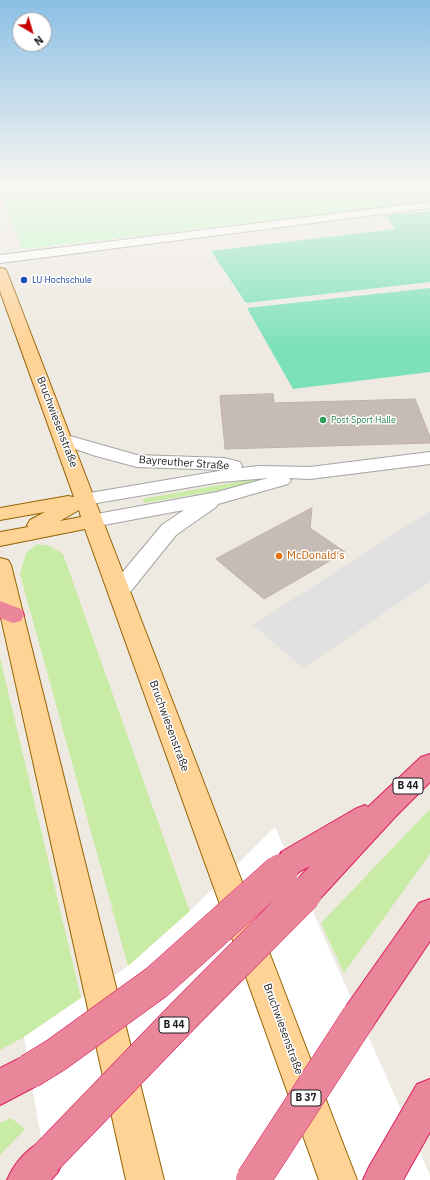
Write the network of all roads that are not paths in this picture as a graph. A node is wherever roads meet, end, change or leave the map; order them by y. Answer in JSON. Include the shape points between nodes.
{"nodes":[{"id":1,"x":167,"y":238,"type":"edge"},
{"id":2,"x":0,"y":259,"type":"edge"},
{"id":3,"x":0,"y":272,"type":"edge"},
{"id":4,"x":63,"y":438,"type":"junction"},
{"id":5,"x":430,"y":458,"type":"edge"},
{"id":6,"x":259,"y":472,"type":"junction"},
{"id":7,"x":310,"y":472,"type":"junction"},
{"id":8,"x":219,"y":498,"type":"junction"},
{"id":9,"x":85,"y":499,"type":"junction"},
{"id":10,"x":0,"y":514,"type":"edge"},
{"id":11,"x":93,"y":521,"type":"junction"},
{"id":12,"x":0,"y":538,"type":"edge"},
{"id":13,"x":0,"y":565,"type":"edge"},
{"id":14,"x":119,"y":591,"type":"junction"},
{"id":15,"x":6,"y":612,"type":"edge"},
{"id":16,"x":430,"y":765,"type":"edge"},
{"id":17,"x":386,"y":807,"type":"junction"},
{"id":18,"x":430,"y":914,"type":"edge"},
{"id":19,"x":0,"y":1086,"type":"edge"},
{"id":20,"x":430,"y":1097,"type":"edge"},
{"id":21,"x":35,"y":1170,"type":"edge"},
{"id":22,"x":145,"y":1180,"type":"edge"},
{"id":23,"x":253,"y":1180,"type":"edge"},
{"id":24,"x":338,"y":1180,"type":"edge"},
{"id":25,"x":382,"y":1180,"type":"edge"}],
"edges":[{"from":1,"to":2,"type":"street"},
{"from":3,"to":4,"type":"main road","name":"Bruchwiesenstraße"},
{"from":4,"to":6,"type":"street","name":"Bayreuther Straße","via":[[137,461],[224,464]]},
{"from":4,"to":9,"type":"main road","name":"Bruchwiesenstraße"},
{"from":5,"to":7,"type":"street","name":"Bayreuther Straße"},
{"from":6,"to":7,"type":"street","name":"Bayreuther Straße"},
{"from":6,"to":9,"type":"street","name":"Bayreuther Straße"},
{"from":7,"to":8,"type":"street","name":"Bayreuther Straße"},
{"from":8,"to":11,"type":"street","name":"Bayreuther Straße"},
{"from":8,"to":14,"type":"street","name":"Bayreuther Straße","via":[[169,530]]},
{"from":9,"to":10,"type":"main road"},
{"from":9,"to":11,"type":"main road","name":"Bruchwiesenstraße"},
{"from":9,"to":12,"type":"main road","via":[[44,522]]},
{"from":11,"to":12,"type":"main road"},
{"from":11,"to":14,"type":"main road","name":"Bruchwiesenstraße"},
{"from":13,"to":15,"type":"main road"},
{"from":14,"to":24,"type":"main road","name":"Bruchwiesenstraße"},
{"from":15,"to":22,"type":"main road"},
{"from":16,"to":17,"type":"highway","number":"B 44"},
{"from":17,"to":19,"type":"highway","bridge":true,"via":[[291,862],[157,982],[56,1055]]},
{"from":17,"to":21,"type":"highway","number":"B 44","bridge":true},
{"from":18,"to":23,"type":"highway","number":"B 37","bridge":true,"via":[[359,1017]]},
{"from":20,"to":25,"type":"highway"}]}
